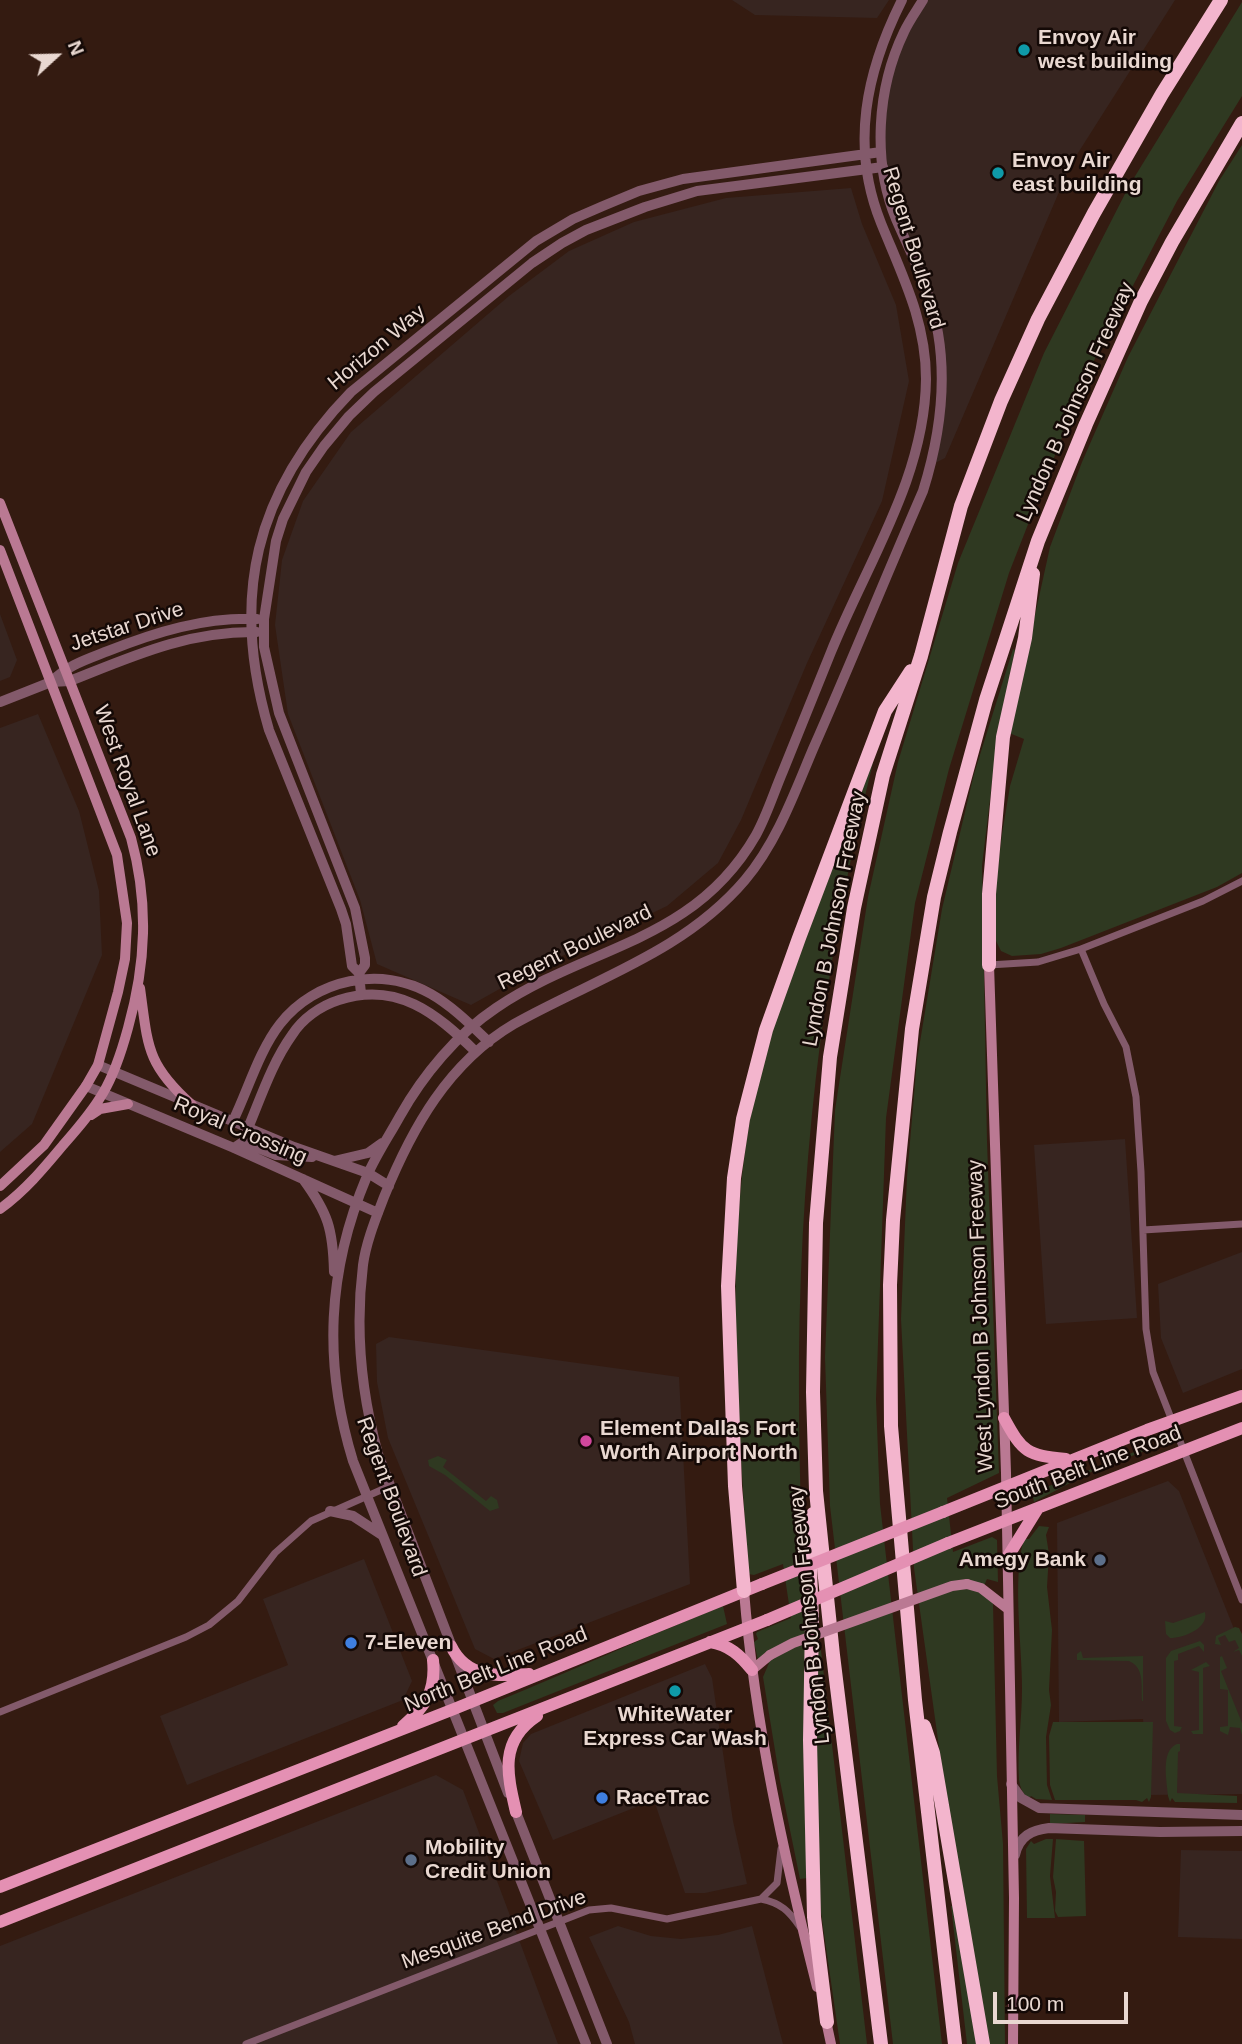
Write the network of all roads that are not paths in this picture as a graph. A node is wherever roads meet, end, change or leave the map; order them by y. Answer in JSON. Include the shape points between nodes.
{"nodes":[{"id":1,"x":902,"y":0,"type":"edge"},
{"id":2,"x":923,"y":0,"type":"edge"},
{"id":3,"x":1221,"y":0,"type":"edge"},
{"id":4,"x":1242,"y":123,"type":"edge"},
{"id":5,"x":881,"y":152,"type":"junction"},
{"id":6,"x":866,"y":155,"type":"junction"},
{"id":7,"x":883,"y":167,"type":"junction"},
{"id":8,"x":867,"y":168,"type":"junction"},
{"id":9,"x":639,"y":191,"type":"junction"},
{"id":10,"x":645,"y":206,"type":"junction"},
{"id":11,"x":405,"y":349,"type":"junction"},
{"id":12,"x":420,"y":356,"type":"junction"},
{"id":13,"x":410,"y":365,"type":"junction"},
{"id":14,"x":0,"y":503,"type":"edge"},
{"id":15,"x":1038,"y":541,"type":"junction"},
{"id":16,"x":0,"y":550,"type":"edge"},
{"id":17,"x":251,"y":619,"type":"junction"},
{"id":18,"x":264,"y":619,"type":"junction"},
{"id":19,"x":251,"y":632,"type":"junction"},
{"id":20,"x":263,"y":632,"type":"junction"},
{"id":21,"x":921,"y":656,"type":"junction"},
{"id":22,"x":65,"y":668,"type":"junction"},
{"id":23,"x":69,"y":681,"type":"junction"},
{"id":24,"x":51,"y":682,"type":"junction"},
{"id":25,"x":272,"y":689,"type":"junction"},
{"id":26,"x":259,"y":691,"type":"junction"},
{"id":27,"x":0,"y":702,"type":"edge"},
{"id":28,"x":307,"y":782,"type":"junction"},
{"id":29,"x":292,"y":787,"type":"junction"},
{"id":30,"x":1242,"y":881,"type":"edge"},
{"id":31,"x":1081,"y":949,"type":"junction"},
{"id":32,"x":989,"y":965,"type":"junction"},
{"id":33,"x":359,"y":976,"type":"junction"},
{"id":34,"x":139,"y":982,"type":"junction"},
{"id":35,"x":361,"y":995,"type":"junction"},
{"id":36,"x":472,"y":1026,"type":"junction"},
{"id":37,"x":462,"y":1038,"type":"junction"},
{"id":38,"x":489,"y":1042,"type":"junction"},
{"id":39,"x":268,"y":1043,"type":"junction"},
{"id":40,"x":476,"y":1052,"type":"junction"},
{"id":41,"x":279,"y":1055,"type":"junction"},
{"id":42,"x":98,"y":1065,"type":"junction"},
{"id":43,"x":114,"y":1071,"type":"junction"},
{"id":44,"x":86,"y":1086,"type":"junction"},
{"id":45,"x":103,"y":1093,"type":"junction"},
{"id":46,"x":128,"y":1104,"type":"junction"},
{"id":47,"x":192,"y":1105,"type":"junction"},
{"id":48,"x":83,"y":1121,"type":"junction"},
{"id":49,"x":233,"y":1121,"type":"junction"},
{"id":50,"x":248,"y":1128,"type":"junction"},
{"id":51,"x":385,"y":1141,"type":"junction"},
{"id":52,"x":234,"y":1148,"type":"junction"},
{"id":53,"x":327,"y":1159,"type":"junction"},
{"id":54,"x":368,"y":1173,"type":"junction"},
{"id":55,"x":303,"y":1179,"type":"junction"},
{"id":56,"x":0,"y":1186,"type":"edge"},
{"id":57,"x":389,"y":1186,"type":"junction"},
{"id":58,"x":357,"y":1203,"type":"junction"},
{"id":59,"x":0,"y":1209,"type":"edge"},
{"id":60,"x":378,"y":1213,"type":"junction"},
{"id":61,"x":1242,"y":1224,"type":"edge"},
{"id":62,"x":1143,"y":1230,"type":"junction"},
{"id":63,"x":335,"y":1290,"type":"junction"},
{"id":64,"x":1242,"y":1396,"type":"edge"},
{"id":65,"x":1004,"y":1418,"type":"junction"},
{"id":66,"x":1171,"y":1422,"type":"junction"},
{"id":67,"x":1242,"y":1428,"type":"edge"},
{"id":68,"x":1183,"y":1451,"type":"junction"},
{"id":69,"x":1070,"y":1460,"type":"junction"},
{"id":70,"x":390,"y":1486,"type":"junction"},
{"id":71,"x":1006,"y":1486,"type":"junction"},
{"id":72,"x":817,"y":1491,"type":"junction"},
{"id":73,"x":367,"y":1495,"type":"junction"},
{"id":74,"x":1039,"y":1507,"type":"junction"},
{"id":75,"x":330,"y":1511,"type":"junction"},
{"id":76,"x":1006,"y":1520,"type":"junction"},
{"id":77,"x":384,"y":1536,"type":"junction"},
{"id":78,"x":1007,"y":1558,"type":"junction"},
{"id":79,"x":744,"y":1591,"type":"junction"},
{"id":80,"x":1242,"y":1600,"type":"edge"},
{"id":81,"x":1007,"y":1609,"type":"junction"},
{"id":82,"x":747,"y":1627,"type":"junction"},
{"id":83,"x":710,"y":1642,"type":"junction"},
{"id":84,"x":452,"y":1646,"type":"junction"},
{"id":85,"x":433,"y":1660,"type":"junction"},
{"id":86,"x":752,"y":1670,"type":"junction"},
{"id":87,"x":536,"y":1674,"type":"junction"},
{"id":88,"x":915,"y":1700,"type":"junction"},
{"id":89,"x":472,"y":1701,"type":"junction"},
{"id":90,"x":549,"y":1706,"type":"junction"},
{"id":91,"x":454,"y":1709,"type":"junction"},
{"id":92,"x":0,"y":1712,"type":"edge"},
{"id":93,"x":398,"y":1731,"type":"junction"},
{"id":94,"x":484,"y":1731,"type":"junction"},
{"id":95,"x":466,"y":1739,"type":"junction"},
{"id":96,"x":1011,"y":1783,"type":"junction"},
{"id":97,"x":516,"y":1812,"type":"junction"},
{"id":98,"x":1160,"y":1812,"type":"junction"},
{"id":99,"x":1242,"y":1815,"type":"edge"},
{"id":100,"x":1242,"y":1831,"type":"edge"},
{"id":101,"x":1160,"y":1832,"type":"junction"},
{"id":102,"x":782,"y":1845,"type":"junction"},
{"id":103,"x":1014,"y":1869,"type":"junction"},
{"id":104,"x":0,"y":1887,"type":"edge"},
{"id":105,"x":761,"y":1899,"type":"junction"},
{"id":106,"x":559,"y":1921,"type":"junction"},
{"id":107,"x":0,"y":1922,"type":"edge"},
{"id":108,"x":540,"y":1929,"type":"junction"},
{"id":109,"x":803,"y":1930,"type":"junction"},
{"id":110,"x":827,"y":2022,"type":"junction"},
{"id":111,"x":246,"y":2044,"type":"edge"},
{"id":112,"x":586,"y":2044,"type":"edge"},
{"id":113,"x":607,"y":2044,"type":"edge"},
{"id":114,"x":831,"y":2044,"type":"edge"},
{"id":115,"x":881,"y":2044,"type":"edge"},
{"id":116,"x":955,"y":2044,"type":"edge"},
{"id":117,"x":984,"y":2044,"type":"edge"},
{"id":118,"x":1013,"y":2044,"type":"edge"}],
"edges":[{"from":1,"to":6,"type":"street","name":"Regent Boulevard","via":[[870,79]]},
{"from":2,"to":5,"type":"street","name":"Regent Boulevard","via":[[904,31],[890,69],[882,110]]},
{"from":3,"to":21,"type":"highway","name":"Lyndon B Johnson Freeway","via":[[1162,94],[1038,319],[961,506]]},
{"from":4,"to":15,"type":"highway","name":"Lyndon B Johnson Freeway","via":[[1141,301]]},
{"from":5,"to":6,"type":"street","name":"Horizon Way"},
{"from":5,"to":7,"type":"street","name":"Regent Boulevard"},
{"from":6,"to":8,"type":"street","name":"Regent Boulevard"},
{"from":6,"to":9,"type":"street","name":"Horizon Way","via":[[710,174]]},
{"from":7,"to":8,"type":"street","name":"Horizon Way"},
{"from":7,"to":38,"type":"street","name":"Regent Boulevard","via":[[891,204],[925,283],[938,332],[942,381],[937,438],[923,491],[781,824],[747,877],[705,920],[653,954],[515,1024]]},
{"from":8,"to":10,"type":"street","name":"Horizon Way","via":[[697,191]]},
{"from":8,"to":36,"type":"street","name":"Regent Boulevard","via":[[875,206],[906,279],[921,330],[926,373],[922,433],[908,481],[845,617],[758,832],[713,889],[673,921],[538,985]]},
{"from":9,"to":10,"type":"street"},
{"from":9,"to":11,"type":"street","name":"Horizon Way","via":[[573,219],[536,241]]},
{"from":10,"to":12,"type":"street","name":"Horizon Way","via":[[562,243],[532,263]]},
{"from":11,"to":12,"type":"street"},
{"from":11,"to":13,"type":"street"},
{"from":11,"to":17,"type":"street","name":"Horizon Way","via":[[333,411],[282,485],[261,539]]},
{"from":12,"to":13,"type":"street","name":"Horizon Way"},
{"from":13,"to":18,"type":"street","name":"Horizon Way","via":[[349,416],[306,472],[276,541]]},
{"from":14,"to":22,"type":"main road","name":"West Royal Lane"},
{"from":15,"to":32,"type":"highway","via":[[1025,638],[1003,737],[989,894]]},
{"from":15,"to":88,"type":"highway","name":"Lyndon B Johnson Freeway","via":[[986,700],[934,897],[904,1091],[893,1220],[891,1426]]},
{"from":16,"to":24,"type":"main road","name":"West Royal Lane"},
{"from":17,"to":18,"type":"street","name":"Jetstar Drive"},
{"from":17,"to":19,"type":"street","name":"Horizon Way"},
{"from":17,"to":22,"type":"street","name":"Jetstar Drive","via":[[175,627]]},
{"from":18,"to":20,"type":"street","name":"Horizon Way"},
{"from":19,"to":20,"type":"street","name":"Jetstar Drive"},
{"from":19,"to":23,"type":"street","name":"Jetstar Drive","via":[[178,640]]},
{"from":19,"to":26,"type":"street","name":"Horizon Way"},
{"from":20,"to":25,"type":"street","name":"Horizon Way"},
{"from":21,"to":72,"type":"highway","name":"Lyndon B Johnson Freeway","via":[[883,775],[854,908],[830,1057],[816,1223],[813,1392]]},
{"from":21,"to":79,"type":"highway","via":[[885,711],[782,983],[743,1119],[734,1178],[728,1286]]},
{"from":22,"to":23,"type":"main road","name":"West Royal Lane"},
{"from":22,"to":24,"type":"street","name":"Jetstar Drive"},
{"from":23,"to":24,"type":"street","name":"Jetstar Drive"},
{"from":23,"to":34,"type":"main road","name":"West Royal Lane","via":[[137,860],[145,919]]},
{"from":24,"to":27,"type":"street","name":"Jetstar Drive"},
{"from":24,"to":42,"type":"main road","name":"West Royal Lane","via":[[122,877],[125,958]]},
{"from":25,"to":26,"type":"street"},
{"from":25,"to":28,"type":"street","name":"Horizon Way"},
{"from":26,"to":29,"type":"street","name":"Horizon Way"},
{"from":28,"to":29,"type":"street"},
{"from":28,"to":33,"type":"street","name":"Horizon Way","via":[[355,908],[365,958]]},
{"from":29,"to":33,"type":"street","name":"Horizon Way","via":[[341,909],[352,966]]},
{"from":30,"to":31,"type":"street"},
{"from":31,"to":32,"type":"street","via":[[1038,962]]},
{"from":31,"to":62,"type":"street","via":[[1126,1047],[1136,1097]]},
{"from":32,"to":65,"type":"main road","name":"West Lyndon B Johnson Freeway"},
{"from":33,"to":35,"type":"street","name":"Horizon Way"},
{"from":33,"to":36,"type":"street","via":[[422,989]]},
{"from":33,"to":39,"type":"street","via":[[317,992],[294,1009]]},
{"from":34,"to":43,"type":"main road","name":"West Royal Lane"},
{"from":34,"to":47,"type":"main road","via":[[156,1067]]},
{"from":35,"to":37,"type":"street","via":[[383,994],[415,1003]]},
{"from":35,"to":41,"type":"street","via":[[331,1002],[309,1016]]},
{"from":36,"to":37,"type":"street","name":"Regent Boulevard"},
{"from":36,"to":38,"type":"street"},
{"from":37,"to":40,"type":"street"},
{"from":37,"to":51,"type":"street","name":"Regent Boulevard","via":[[423,1081]]},
{"from":38,"to":40,"type":"street","name":"Regent Boulevard"},
{"from":39,"to":41,"type":"street"},
{"from":39,"to":49,"type":"street"},
{"from":40,"to":57,"type":"street","name":"Regent Boulevard","via":[[433,1098]]},
{"from":41,"to":50,"type":"street"},
{"from":42,"to":43,"type":"street","name":"Royal Crossing"},
{"from":42,"to":44,"type":"main road","name":"West Royal Lane"},
{"from":43,"to":45,"type":"main road","name":"West Royal Lane"},
{"from":43,"to":47,"type":"street","name":"Royal Crossing"},
{"from":44,"to":45,"type":"street","name":"Royal Crossing"},
{"from":44,"to":56,"type":"main road","name":"West Royal Lane","via":[[44,1145]]},
{"from":45,"to":46,"type":"street","name":"Royal Crossing"},
{"from":45,"to":48,"type":"main road","name":"West Royal Lane"},
{"from":46,"to":48,"type":"main road","via":[[100,1109]]},
{"from":46,"to":52,"type":"street","name":"Royal Crossing"},
{"from":47,"to":49,"type":"street","name":"Royal Crossing"},
{"from":48,"to":59,"type":"main road","name":"West Royal Lane","via":[[43,1170]]},
{"from":49,"to":50,"type":"street","name":"Royal Crossing"},
{"from":50,"to":53,"type":"street","name":"Royal Crossing"},
{"from":51,"to":53,"type":"street","via":[[368,1153]]},
{"from":51,"to":54,"type":"street","name":"Regent Boulevard"},
{"from":52,"to":53,"type":"street","via":[[243,1142],[276,1154]]},
{"from":52,"to":55,"type":"street","name":"Royal Crossing"},
{"from":53,"to":54,"type":"street","name":"Royal Crossing"},
{"from":54,"to":57,"type":"street","name":"Royal Crossing"},
{"from":54,"to":58,"type":"street","name":"Regent Boulevard"},
{"from":55,"to":58,"type":"street","name":"Royal Crossing"},
{"from":55,"to":63,"type":"street","via":[[329,1223]]},
{"from":57,"to":60,"type":"street","name":"Regent Boulevard"},
{"from":58,"to":60,"type":"street","name":"Royal Crossing"},
{"from":58,"to":63,"type":"street","name":"Regent Boulevard"},
{"from":60,"to":70,"type":"street","name":"Regent Boulevard","via":[[363,1271],[361,1376],[369,1422]]},
{"from":61,"to":62,"type":"street"},
{"from":62,"to":66,"type":"street","via":[[1146,1329],[1153,1373]]},
{"from":63,"to":73,"type":"street","name":"Regent Boulevard","via":[[332,1343],[337,1399]]},
{"from":64,"to":66,"type":"main road","name":"South Belt Line Road"},
{"from":65,"to":69,"type":"main road","via":[[1017,1443],[1027,1451]]},
{"from":65,"to":71,"type":"main road","name":"West Lyndon B Johnson Freeway"},
{"from":66,"to":68,"type":"street"},
{"from":66,"to":69,"type":"main road","name":"South Belt Line Road"},
{"from":67,"to":68,"type":"main road","name":"South Belt Line Road"},
{"from":68,"to":74,"type":"main road","name":"South Belt Line Road"},
{"from":68,"to":80,"type":"street"},
{"from":69,"to":71,"type":"main road","name":"South Belt Line Road"},
{"from":70,"to":73,"type":"street"},
{"from":70,"to":84,"type":"street","name":"Regent Boulevard"},
{"from":71,"to":76,"type":"main road","name":"West Lyndon B Johnson Freeway"},
{"from":71,"to":79,"type":"main road","name":"North Belt Line Road","bridge":true},
{"from":72,"to":110,"type":"highway","via":[[809,1544],[810,1740],[814,1917]]},
{"from":72,"to":115,"type":"highway","name":"Lyndon B Johnson Freeway"},
{"from":73,"to":75,"type":"street"},
{"from":73,"to":77,"type":"street","name":"Regent Boulevard"},
{"from":74,"to":76,"type":"main road","name":"South Belt Line Road"},
{"from":74,"to":78,"type":"main road"},
{"from":75,"to":77,"type":"street","via":[[353,1516]]},
{"from":75,"to":92,"type":"street","via":[[290,1537],[238,1601],[209,1625]]},
{"from":76,"to":78,"type":"main road","name":"West Lyndon B Johnson Freeway"},
{"from":76,"to":82,"type":"main road","name":"South Belt Line Road","bridge":true},
{"from":77,"to":85,"type":"street","name":"Regent Boulevard"},
{"from":78,"to":81,"type":"main road","name":"West Lyndon B Johnson Freeway"},
{"from":79,"to":82,"type":"main road"},
{"from":79,"to":87,"type":"main road","name":"North Belt Line Road"},
{"from":81,"to":86,"type":"main road","bridge":true,"via":[[981,1588],[952,1586],[793,1643]]},
{"from":81,"to":96,"type":"main road","name":"West Lyndon B Johnson Freeway"},
{"from":82,"to":83,"type":"main road"},
{"from":82,"to":86,"type":"main road"},
{"from":83,"to":86,"type":"main road","via":[[731,1649]]},
{"from":83,"to":90,"type":"main road"},
{"from":84,"to":87,"type":"main road","via":[[471,1668],[488,1675]]},
{"from":84,"to":89,"type":"street","name":"Regent Boulevard"},
{"from":85,"to":91,"type":"street","name":"Regent Boulevard"},
{"from":85,"to":93,"type":"main road","via":[[435,1675],[424,1707]]},
{"from":86,"to":102,"type":"main road"},
{"from":87,"to":89,"type":"main road","name":"North Belt Line Road"},
{"from":88,"to":116,"type":"highway","name":"Lyndon B Johnson Freeway"},
{"from":88,"to":117,"type":"highway","via":[[933,1753]]},
{"from":89,"to":91,"type":"main road","name":"North Belt Line Road"},
{"from":89,"to":94,"type":"street","name":"Regent Boulevard"},
{"from":90,"to":94,"type":"main road"},
{"from":90,"to":97,"type":"main road","via":[[525,1723],[509,1751]]},
{"from":91,"to":93,"type":"main road","name":"North Belt Line Road"},
{"from":91,"to":95,"type":"street","name":"Regent Boulevard"},
{"from":93,"to":104,"type":"main road","name":"North Belt Line Road"},
{"from":94,"to":95,"type":"main road"},
{"from":94,"to":97,"type":"street","name":"Regent Boulevard"},
{"from":95,"to":107,"type":"main road"},
{"from":95,"to":108,"type":"street","name":"Regent Boulevard"},
{"from":96,"to":98,"type":"street","via":[[1021,1798],[1039,1808]]},
{"from":96,"to":103,"type":"main road","name":"West Lyndon B Johnson Freeway"},
{"from":97,"to":106,"type":"street","name":"Regent Boulevard"},
{"from":98,"to":99,"type":"street"},
{"from":98,"to":101,"type":"street"},
{"from":100,"to":101,"type":"street"},
{"from":101,"to":103,"type":"street","via":[[1034,1830],[1020,1842]]},
{"from":102,"to":105,"type":"street","via":[[777,1883]]},
{"from":102,"to":109,"type":"main road"},
{"from":103,"to":118,"type":"main road","name":"West Lyndon B Johnson Freeway"},
{"from":105,"to":106,"type":"street","name":"Mesquite Bend Drive","via":[[667,1919],[611,1908]]},
{"from":105,"to":109,"type":"street","via":[[788,1910]]},
{"from":106,"to":108,"type":"street","name":"Mesquite Bend Drive"},
{"from":106,"to":113,"type":"street","name":"Regent Boulevard"},
{"from":108,"to":111,"type":"street","name":"Mesquite Bend Drive"},
{"from":108,"to":112,"type":"street","name":"Regent Boulevard"},
{"from":109,"to":110,"type":"main road"},
{"from":110,"to":114,"type":"main road"}]}
